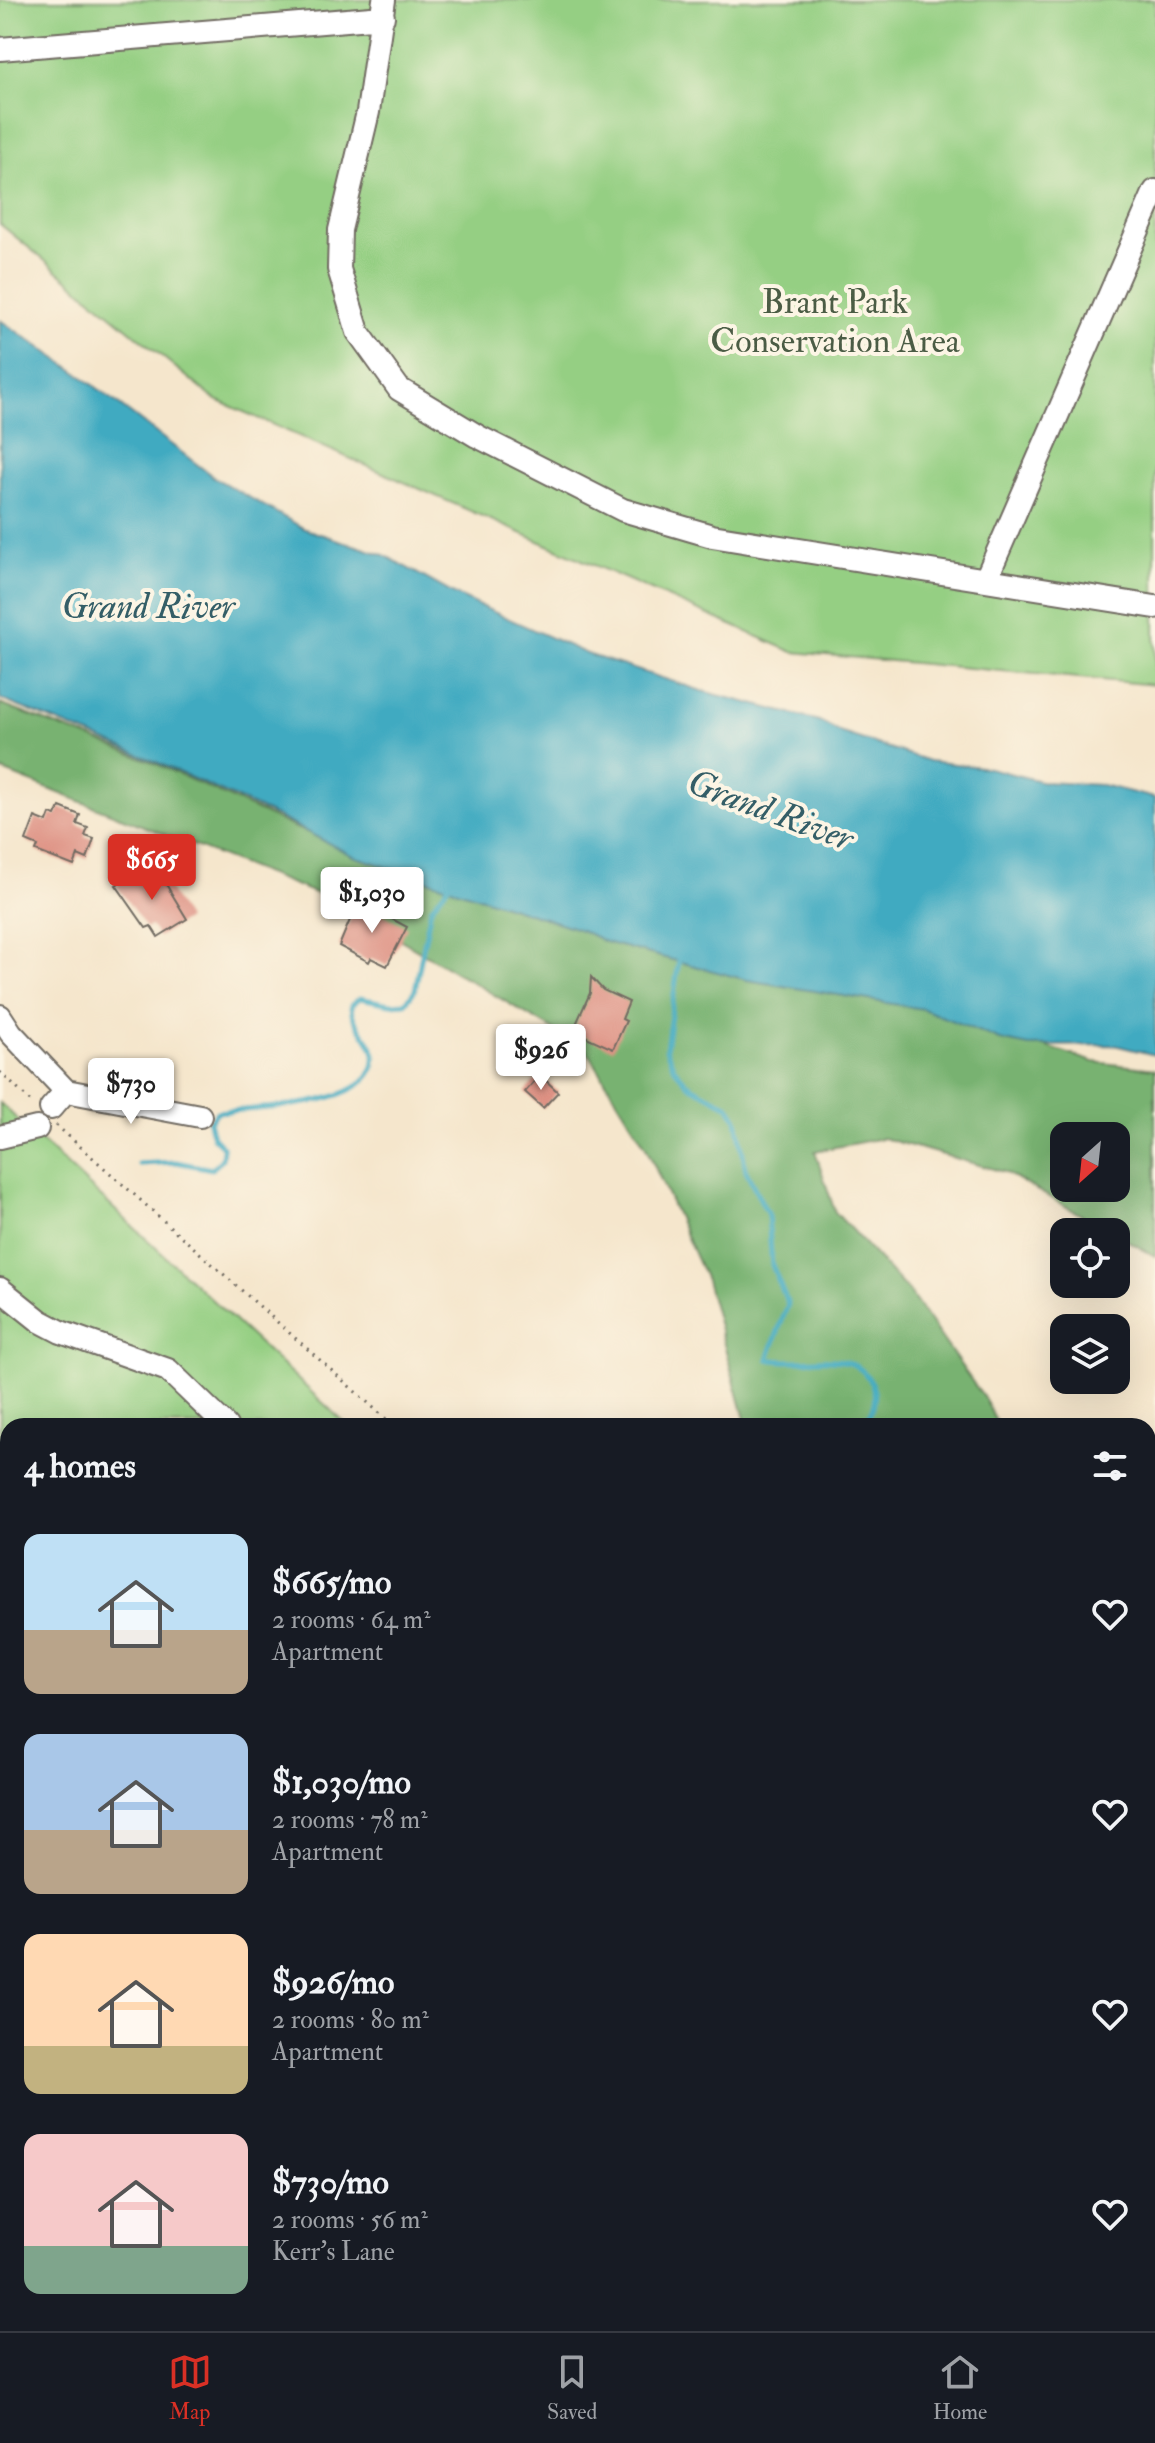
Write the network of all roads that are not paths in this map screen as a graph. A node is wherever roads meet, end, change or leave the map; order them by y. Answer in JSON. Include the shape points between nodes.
{"nodes":[{"id":1,"x":383,"y":8,"type":"edge"},
{"id":2,"x":0,"y":49,"type":"edge"},
{"id":3,"x":1155,"y":191,"type":"edge"},
{"id":4,"x":986,"y":579,"type":"junction"},
{"id":5,"x":1155,"y":607,"type":"edge"},
{"id":6,"x":4,"y":1033,"type":"edge"},
{"id":7,"x":47,"y":1110,"type":"junction"},
{"id":8,"x":200,"y":1116,"type":"dead end"},
{"id":9,"x":0,"y":1137,"type":"edge"},
{"id":10,"x":0,"y":1289,"type":"edge"},
{"id":11,"x":218,"y":1418,"type":"edge"}],
"edges":[{"from":1,"to":2,"type":"street"},
{"from":1,"to":4,"type":"street","via":[[368,112],[340,230],[339,269],[358,332],[399,389],[477,436],[623,510],[712,536]]},
{"from":3,"to":4,"type":"street"},
{"from":4,"to":5,"type":"street"},
{"from":6,"to":7,"type":"street"},
{"from":7,"to":8,"type":"street"},
{"from":7,"to":9,"type":"street"},
{"from":10,"to":11,"type":"street","via":[[61,1332],[168,1370]]}]}
